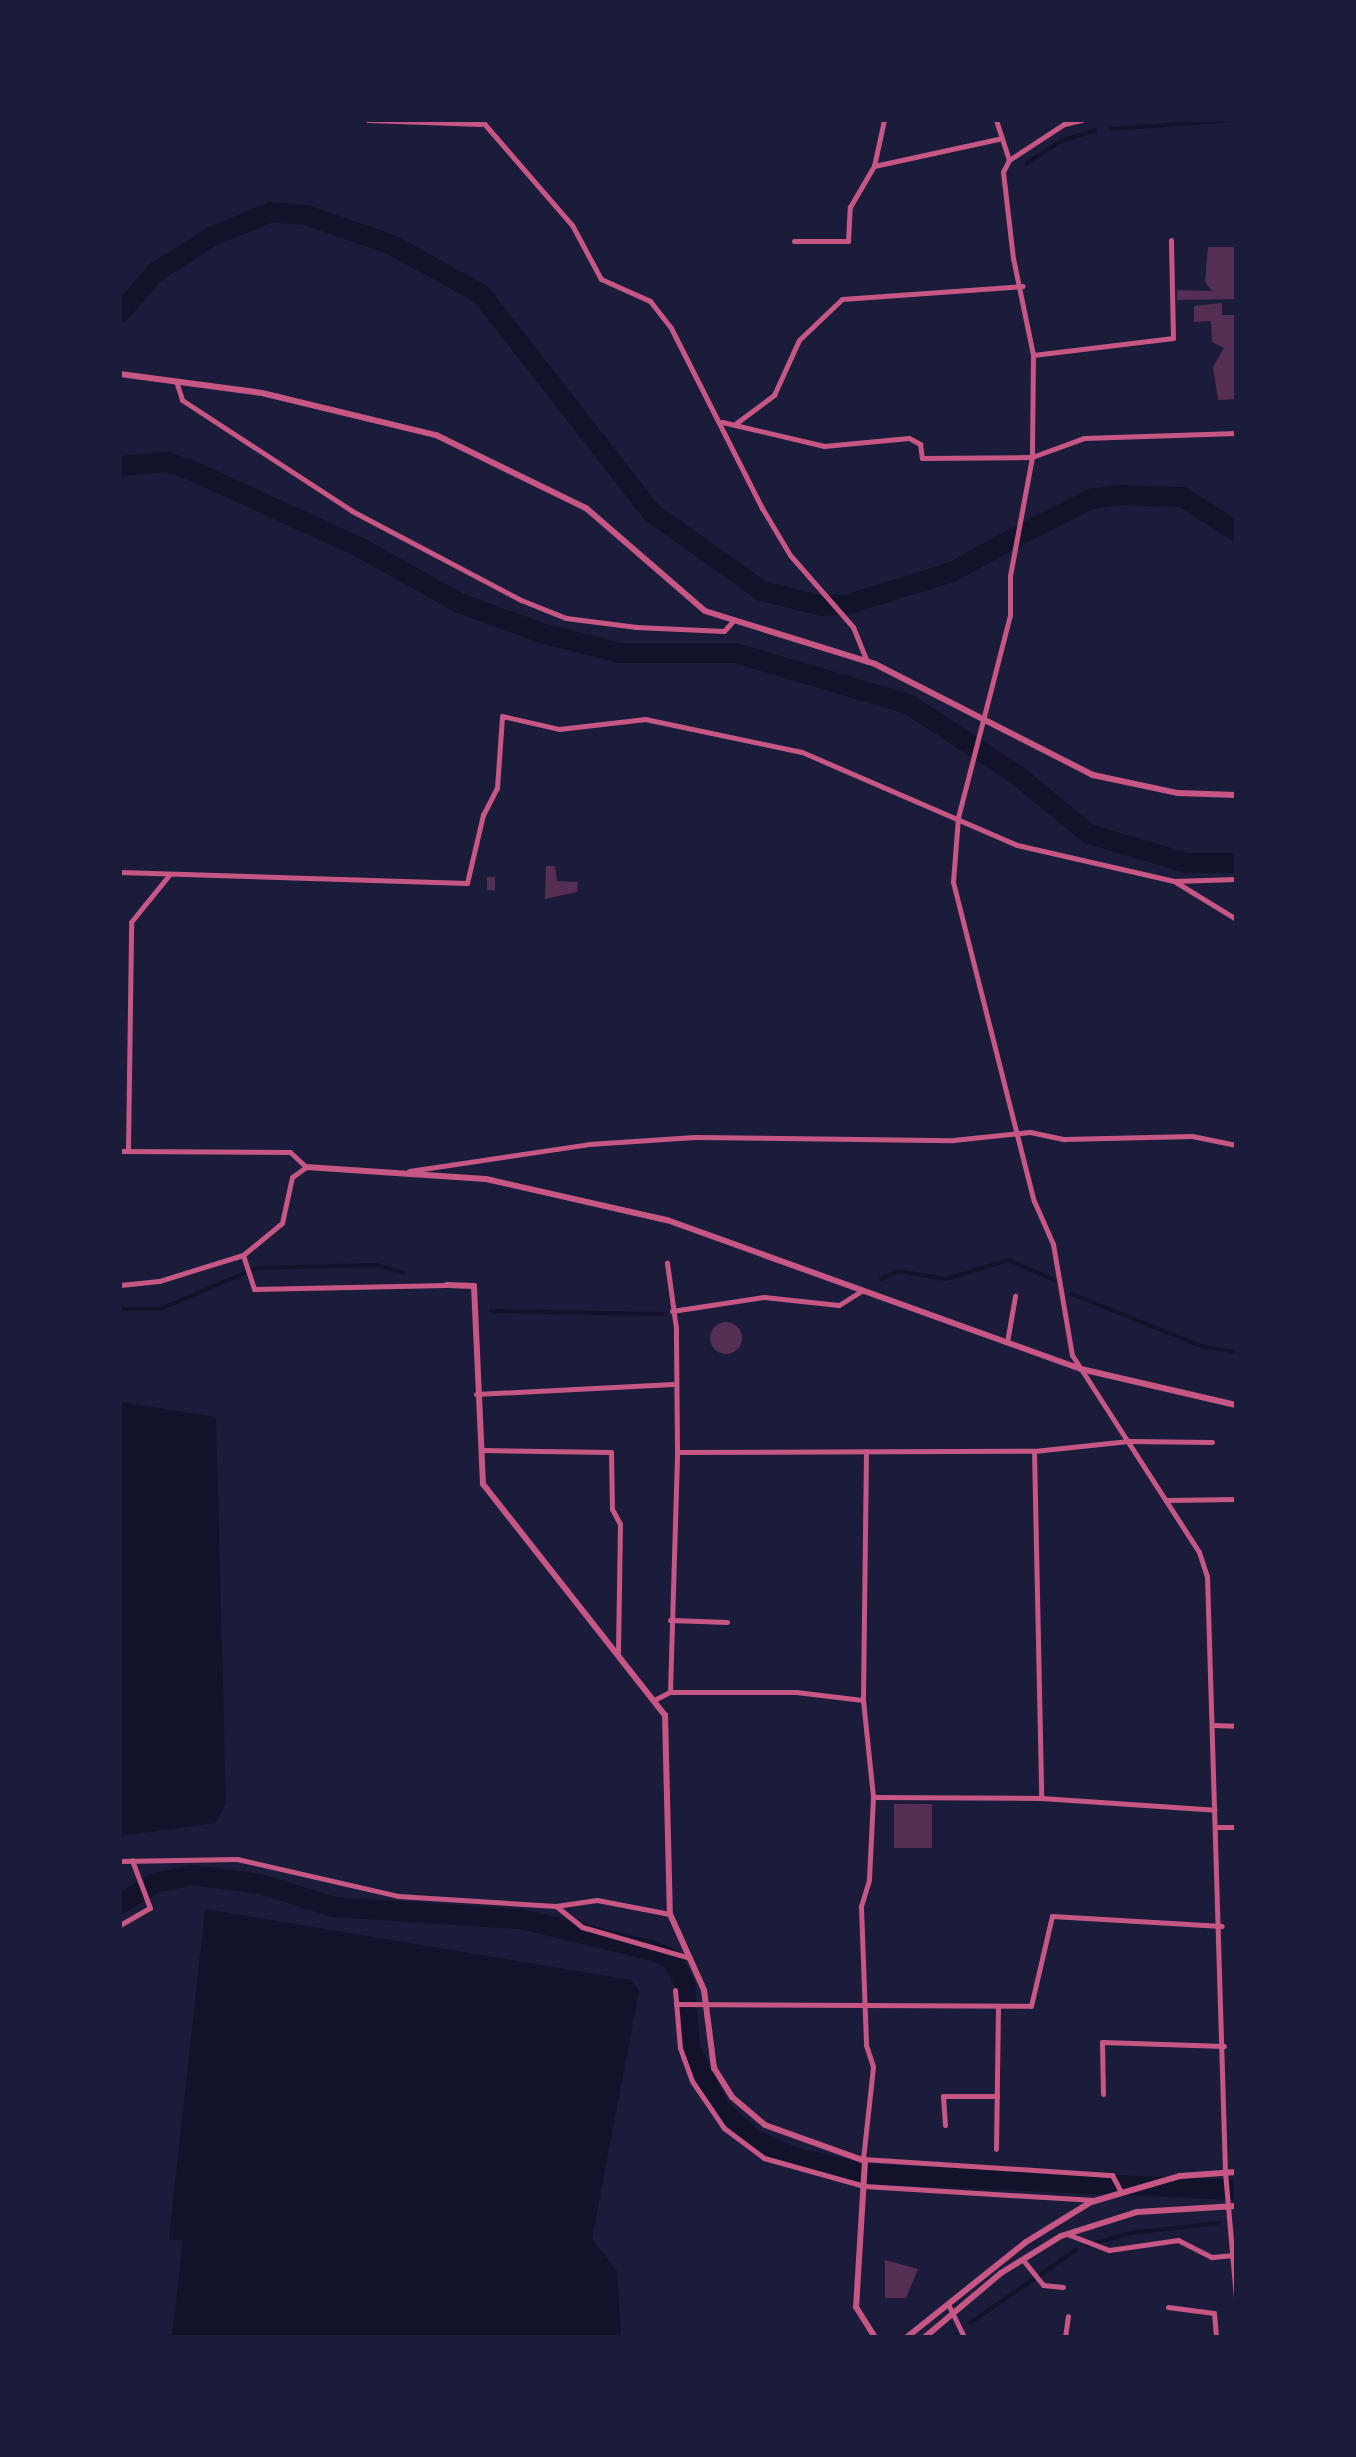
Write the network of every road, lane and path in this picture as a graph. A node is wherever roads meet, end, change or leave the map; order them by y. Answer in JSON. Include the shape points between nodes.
{"nodes":[{"id":1,"x":368,"y":120,"type":"edge"},
{"id":2,"x":884,"y":120,"type":"edge"},
{"id":3,"x":996,"y":120,"type":"edge"},
{"id":4,"x":1082,"y":120,"type":"edge"},
{"id":5,"x":481,"y":122,"type":"edge"},
{"id":6,"x":998,"y":138,"type":"junction"},
{"id":7,"x":1009,"y":160,"type":"junction"},
{"id":8,"x":874,"y":166,"type":"junction"},
{"id":9,"x":794,"y":240,"type":"dead end"},
{"id":10,"x":1171,"y":240,"type":"dead end"},
{"id":11,"x":1023,"y":286,"type":"junction"},
{"id":12,"x":1033,"y":354,"type":"junction"},
{"id":13,"x":120,"y":374,"type":"edge"},
{"id":14,"x":176,"y":381,"type":"junction"},
{"id":15,"x":722,"y":422,"type":"junction"},
{"id":16,"x":734,"y":424,"type":"junction"},
{"id":17,"x":1236,"y":433,"type":"edge"},
{"id":18,"x":1032,"y":457,"type":"junction"},
{"id":19,"x":733,"y":621,"type":"junction"},
{"id":20,"x":866,"y":661,"type":"junction"},
{"id":21,"x":982,"y":720,"type":"junction"},
{"id":22,"x":1236,"y":795,"type":"edge"},
{"id":23,"x":958,"y":817,"type":"junction"},
{"id":24,"x":120,"y":872,"type":"edge"},
{"id":25,"x":172,"y":874,"type":"junction"},
{"id":26,"x":1236,"y":879,"type":"edge"},
{"id":27,"x":1174,"y":881,"type":"junction"},
{"id":28,"x":1236,"y":919,"type":"edge"},
{"id":29,"x":1016,"y":1134,"type":"junction"},
{"id":30,"x":1236,"y":1145,"type":"edge"},
{"id":31,"x":124,"y":1151,"type":"edge"},
{"id":32,"x":306,"y":1167,"type":"junction"},
{"id":33,"x":409,"y":1172,"type":"junction"},
{"id":34,"x":243,"y":1255,"type":"junction"},
{"id":35,"x":667,"y":1263,"type":"dead end"},
{"id":36,"x":120,"y":1285,"type":"edge"},
{"id":37,"x":447,"y":1285,"type":"joint"},
{"id":38,"x":863,"y":1288,"type":"junction"},
{"id":39,"x":1014,"y":1296,"type":"dead end"},
{"id":40,"x":672,"y":1311,"type":"junction"},
{"id":41,"x":1008,"y":1343,"type":"junction"},
{"id":42,"x":1080,"y":1368,"type":"junction"},
{"id":43,"x":673,"y":1384,"type":"junction"},
{"id":44,"x":476,"y":1394,"type":"junction"},
{"id":45,"x":1236,"y":1404,"type":"edge"},
{"id":46,"x":1128,"y":1441,"type":"junction"},
{"id":47,"x":1212,"y":1442,"type":"dead end"},
{"id":48,"x":479,"y":1450,"type":"junction"},
{"id":49,"x":866,"y":1451,"type":"junction"},
{"id":50,"x":1034,"y":1451,"type":"junction"},
{"id":51,"x":678,"y":1452,"type":"junction"},
{"id":52,"x":1236,"y":1499,"type":"edge"},
{"id":53,"x":1166,"y":1500,"type":"junction"},
{"id":54,"x":670,"y":1620,"type":"junction"},
{"id":55,"x":726,"y":1622,"type":"dead end"},
{"id":56,"x":618,"y":1653,"type":"junction"},
{"id":57,"x":670,"y":1692,"type":"junction"},
{"id":58,"x":656,"y":1698,"type":"junction"},
{"id":59,"x":863,"y":1700,"type":"junction"},
{"id":60,"x":1212,"y":1726,"type":"junction"},
{"id":61,"x":1236,"y":1726,"type":"edge"},
{"id":62,"x":873,"y":1797,"type":"junction"},
{"id":63,"x":1041,"y":1798,"type":"junction"},
{"id":64,"x":1215,"y":1810,"type":"junction"},
{"id":65,"x":1216,"y":1826,"type":"junction"},
{"id":66,"x":1236,"y":1827,"type":"edge"},
{"id":67,"x":132,"y":1860,"type":"junction"},
{"id":68,"x":120,"y":1862,"type":"edge"},
{"id":69,"x":556,"y":1906,"type":"junction"},
{"id":70,"x":670,"y":1914,"type":"junction"},
{"id":71,"x":120,"y":1925,"type":"edge"},
{"id":72,"x":1222,"y":1926,"type":"junction"},
{"id":73,"x":692,"y":1958,"type":"junction"},
{"id":74,"x":675,"y":1990,"type":"dead end"},
{"id":75,"x":676,"y":2004,"type":"junction"},
{"id":76,"x":702,"y":2005,"type":"junction"},
{"id":77,"x":864,"y":2006,"type":"junction"},
{"id":78,"x":998,"y":2006,"type":"junction"},
{"id":79,"x":1224,"y":2046,"type":"junction"},
{"id":80,"x":1103,"y":2094,"type":"dead end"},
{"id":81,"x":997,"y":2096,"type":"junction"},
{"id":82,"x":945,"y":2125,"type":"dead end"},
{"id":83,"x":996,"y":2149,"type":"dead end"},
{"id":84,"x":864,"y":2161,"type":"junction"},
{"id":85,"x":1225,"y":2172,"type":"junction"},
{"id":86,"x":1236,"y":2172,"type":"edge"},
{"id":87,"x":864,"y":2186,"type":"junction"},
{"id":88,"x":1121,"y":2192,"type":"junction"},
{"id":89,"x":1098,"y":2199,"type":"junction"},
{"id":90,"x":1230,"y":2203,"type":"edge"},
{"id":91,"x":1068,"y":2234,"type":"junction"},
{"id":92,"x":1234,"y":2255,"type":"edge"},
{"id":93,"x":1022,"y":2260,"type":"junction"},
{"id":94,"x":1062,"y":2287,"type":"dead end"},
{"id":95,"x":1236,"y":2299,"type":"edge"},
{"id":96,"x":948,"y":2304,"type":"junction"},
{"id":97,"x":1168,"y":2306,"type":"dead end"},
{"id":98,"x":955,"y":2312,"type":"junction"},
{"id":99,"x":1068,"y":2316,"type":"dead end"},
{"id":100,"x":875,"y":2337,"type":"edge"},
{"id":101,"x":907,"y":2337,"type":"edge"},
{"id":102,"x":925,"y":2337,"type":"edge"},
{"id":103,"x":964,"y":2337,"type":"edge"},
{"id":104,"x":1066,"y":2337,"type":"edge"},
{"id":105,"x":1216,"y":2337,"type":"edge"}],
"edges":[{"from":1,"to":5,"type":"street"},
{"from":2,"to":8,"type":"street"},
{"from":3,"to":6,"type":"street"},
{"from":4,"to":7,"type":"street","via":[[1064,124]]},
{"from":5,"to":15,"type":"street","via":[[572,225],[601,279],[650,301]]},
{"from":6,"to":7,"type":"street"},
{"from":6,"to":8,"type":"street"},
{"from":7,"to":11,"type":"street","via":[[1003,172],[1013,258]]},
{"from":8,"to":9,"type":"street","via":[[850,207],[848,241]]},
{"from":10,"to":12,"type":"street","via":[[1172,338]]},
{"from":11,"to":12,"type":"street"},
{"from":11,"to":16,"type":"street","via":[[842,299],[798,340],[774,395]]},
{"from":12,"to":18,"type":"street"},
{"from":13,"to":14,"type":"street"},
{"from":14,"to":19,"type":"street","via":[[306,402],[457,444],[586,508],[691,602]]},
{"from":14,"to":19,"type":"street","via":[[182,400],[352,511],[521,600],[566,618],[636,627],[724,630]]},
{"from":15,"to":16,"type":"street"},
{"from":15,"to":20,"type":"street","via":[[790,555],[853,628]]},
{"from":16,"to":18,"type":"street","via":[[824,446],[909,438],[920,444],[922,458]]},
{"from":17,"to":18,"type":"street","via":[[1084,438]]},
{"from":18,"to":21,"type":"street","via":[[1010,576],[1010,615]]},
{"from":19,"to":20,"type":"street"},
{"from":20,"to":21,"type":"street"},
{"from":21,"to":22,"type":"street","via":[[1120,784]]},
{"from":21,"to":23,"type":"street"},
{"from":23,"to":25,"type":"street","via":[[870,777],[773,746],[644,719],[559,729],[511,715],[498,725],[497,788],[483,815],[468,883]]},
{"from":23,"to":27,"type":"street","via":[[1017,844]]},
{"from":23,"to":29,"type":"street","via":[[953,882]]},
{"from":24,"to":25,"type":"street"},
{"from":25,"to":31,"type":"street","via":[[159,881],[131,922]]},
{"from":26,"to":27,"type":"street"},
{"from":27,"to":28,"type":"street"},
{"from":29,"to":30,"type":"street","via":[[1094,1140],[1192,1136]]},
{"from":29,"to":33,"type":"street","via":[[953,1140],[695,1137],[589,1144]]},
{"from":29,"to":42,"type":"street","via":[[1053,1244]]},
{"from":31,"to":32,"type":"street","via":[[290,1152]]},
{"from":32,"to":33,"type":"street"},
{"from":32,"to":34,"type":"street","via":[[292,1177],[282,1223]]},
{"from":33,"to":38,"type":"street","via":[[486,1179],[598,1202],[747,1244]]},
{"from":34,"to":36,"type":"street","via":[[159,1281]]},
{"from":34,"to":37,"type":"street","via":[[254,1289]]},
{"from":35,"to":40,"type":"street"},
{"from":37,"to":44,"type":"street","via":[[474,1286]]},
{"from":38,"to":40,"type":"street","via":[[839,1305],[764,1296]]},
{"from":38,"to":41,"type":"street"},
{"from":39,"to":41,"type":"street"},
{"from":40,"to":43,"type":"street"},
{"from":41,"to":42,"type":"street"},
{"from":42,"to":45,"type":"street"},
{"from":42,"to":46,"type":"street"},
{"from":43,"to":44,"type":"street"},
{"from":43,"to":51,"type":"street"},
{"from":44,"to":48,"type":"street"},
{"from":46,"to":47,"type":"street"},
{"from":46,"to":50,"type":"street"},
{"from":46,"to":53,"type":"street"},
{"from":48,"to":56,"type":"street","via":[[490,1497]]},
{"from":48,"to":56,"type":"street","via":[[611,1452],[612,1509],[620,1524]]},
{"from":49,"to":50,"type":"street"},
{"from":49,"to":51,"type":"street"},
{"from":49,"to":59,"type":"street"},
{"from":50,"to":63,"type":"street"},
{"from":51,"to":54,"type":"street"},
{"from":52,"to":53,"type":"street"},
{"from":53,"to":60,"type":"street","via":[[1208,1576]]},
{"from":54,"to":55,"type":"street"},
{"from":54,"to":57,"type":"street"},
{"from":56,"to":58,"type":"street"},
{"from":57,"to":58,"type":"street"},
{"from":57,"to":59,"type":"street","via":[[796,1692]]},
{"from":58,"to":70,"type":"street","via":[[668,1725]]},
{"from":59,"to":62,"type":"street"},
{"from":60,"to":61,"type":"street"},
{"from":60,"to":64,"type":"street"},
{"from":62,"to":63,"type":"street"},
{"from":62,"to":77,"type":"street","via":[[869,1880],[860,1908]]},
{"from":63,"to":64,"type":"street"},
{"from":64,"to":65,"type":"street"},
{"from":65,"to":66,"type":"street"},
{"from":65,"to":72,"type":"street"},
{"from":67,"to":68,"type":"street"},
{"from":67,"to":69,"type":"street","via":[[237,1859],[398,1896]]},
{"from":67,"to":71,"type":"street","via":[[150,1908]]},
{"from":69,"to":70,"type":"street","via":[[597,1900]]},
{"from":69,"to":73,"type":"street","via":[[582,1927]]},
{"from":70,"to":73,"type":"street"},
{"from":72,"to":78,"type":"street","via":[[1052,1916],[1031,2006]]},
{"from":72,"to":79,"type":"street"},
{"from":73,"to":76,"type":"street"},
{"from":74,"to":75,"type":"street"},
{"from":75,"to":76,"type":"street"},
{"from":75,"to":87,"type":"street","via":[[688,2070],[724,2128],[764,2158]]},
{"from":76,"to":77,"type":"street"},
{"from":76,"to":84,"type":"street","via":[[714,2068],[742,2107],[779,2133]]},
{"from":77,"to":78,"type":"street"},
{"from":77,"to":84,"type":"street","via":[[873,2067]]},
{"from":78,"to":81,"type":"street"},
{"from":79,"to":80,"type":"street","via":[[1102,2042]]},
{"from":79,"to":85,"type":"street"},
{"from":81,"to":82,"type":"street","via":[[944,2096]]},
{"from":81,"to":83,"type":"street"},
{"from":84,"to":87,"type":"street"},
{"from":84,"to":88,"type":"street","via":[[1112,2175]]},
{"from":85,"to":86,"type":"street"},
{"from":85,"to":88,"type":"street"},
{"from":85,"to":90,"type":"street"},
{"from":87,"to":89,"type":"street"},
{"from":87,"to":100,"type":"street","via":[[856,2307]]},
{"from":88,"to":89,"type":"street"},
{"from":89,"to":96,"type":"street","via":[[1026,2242]]},
{"from":90,"to":91,"type":"street","via":[[1137,2212]]},
{"from":90,"to":92,"type":"street"},
{"from":91,"to":92,"type":"street","via":[[1109,2250],[1178,2240],[1212,2257]]},
{"from":91,"to":93,"type":"street"},
{"from":92,"to":95,"type":"street"},
{"from":93,"to":94,"type":"street","via":[[1043,2286]]},
{"from":93,"to":98,"type":"street"},
{"from":96,"to":98,"type":"street"},
{"from":96,"to":101,"type":"street"},
{"from":97,"to":105,"type":"street","via":[[1214,2314]]},
{"from":98,"to":102,"type":"street"},
{"from":98,"to":103,"type":"street"},
{"from":99,"to":104,"type":"street"}]}
